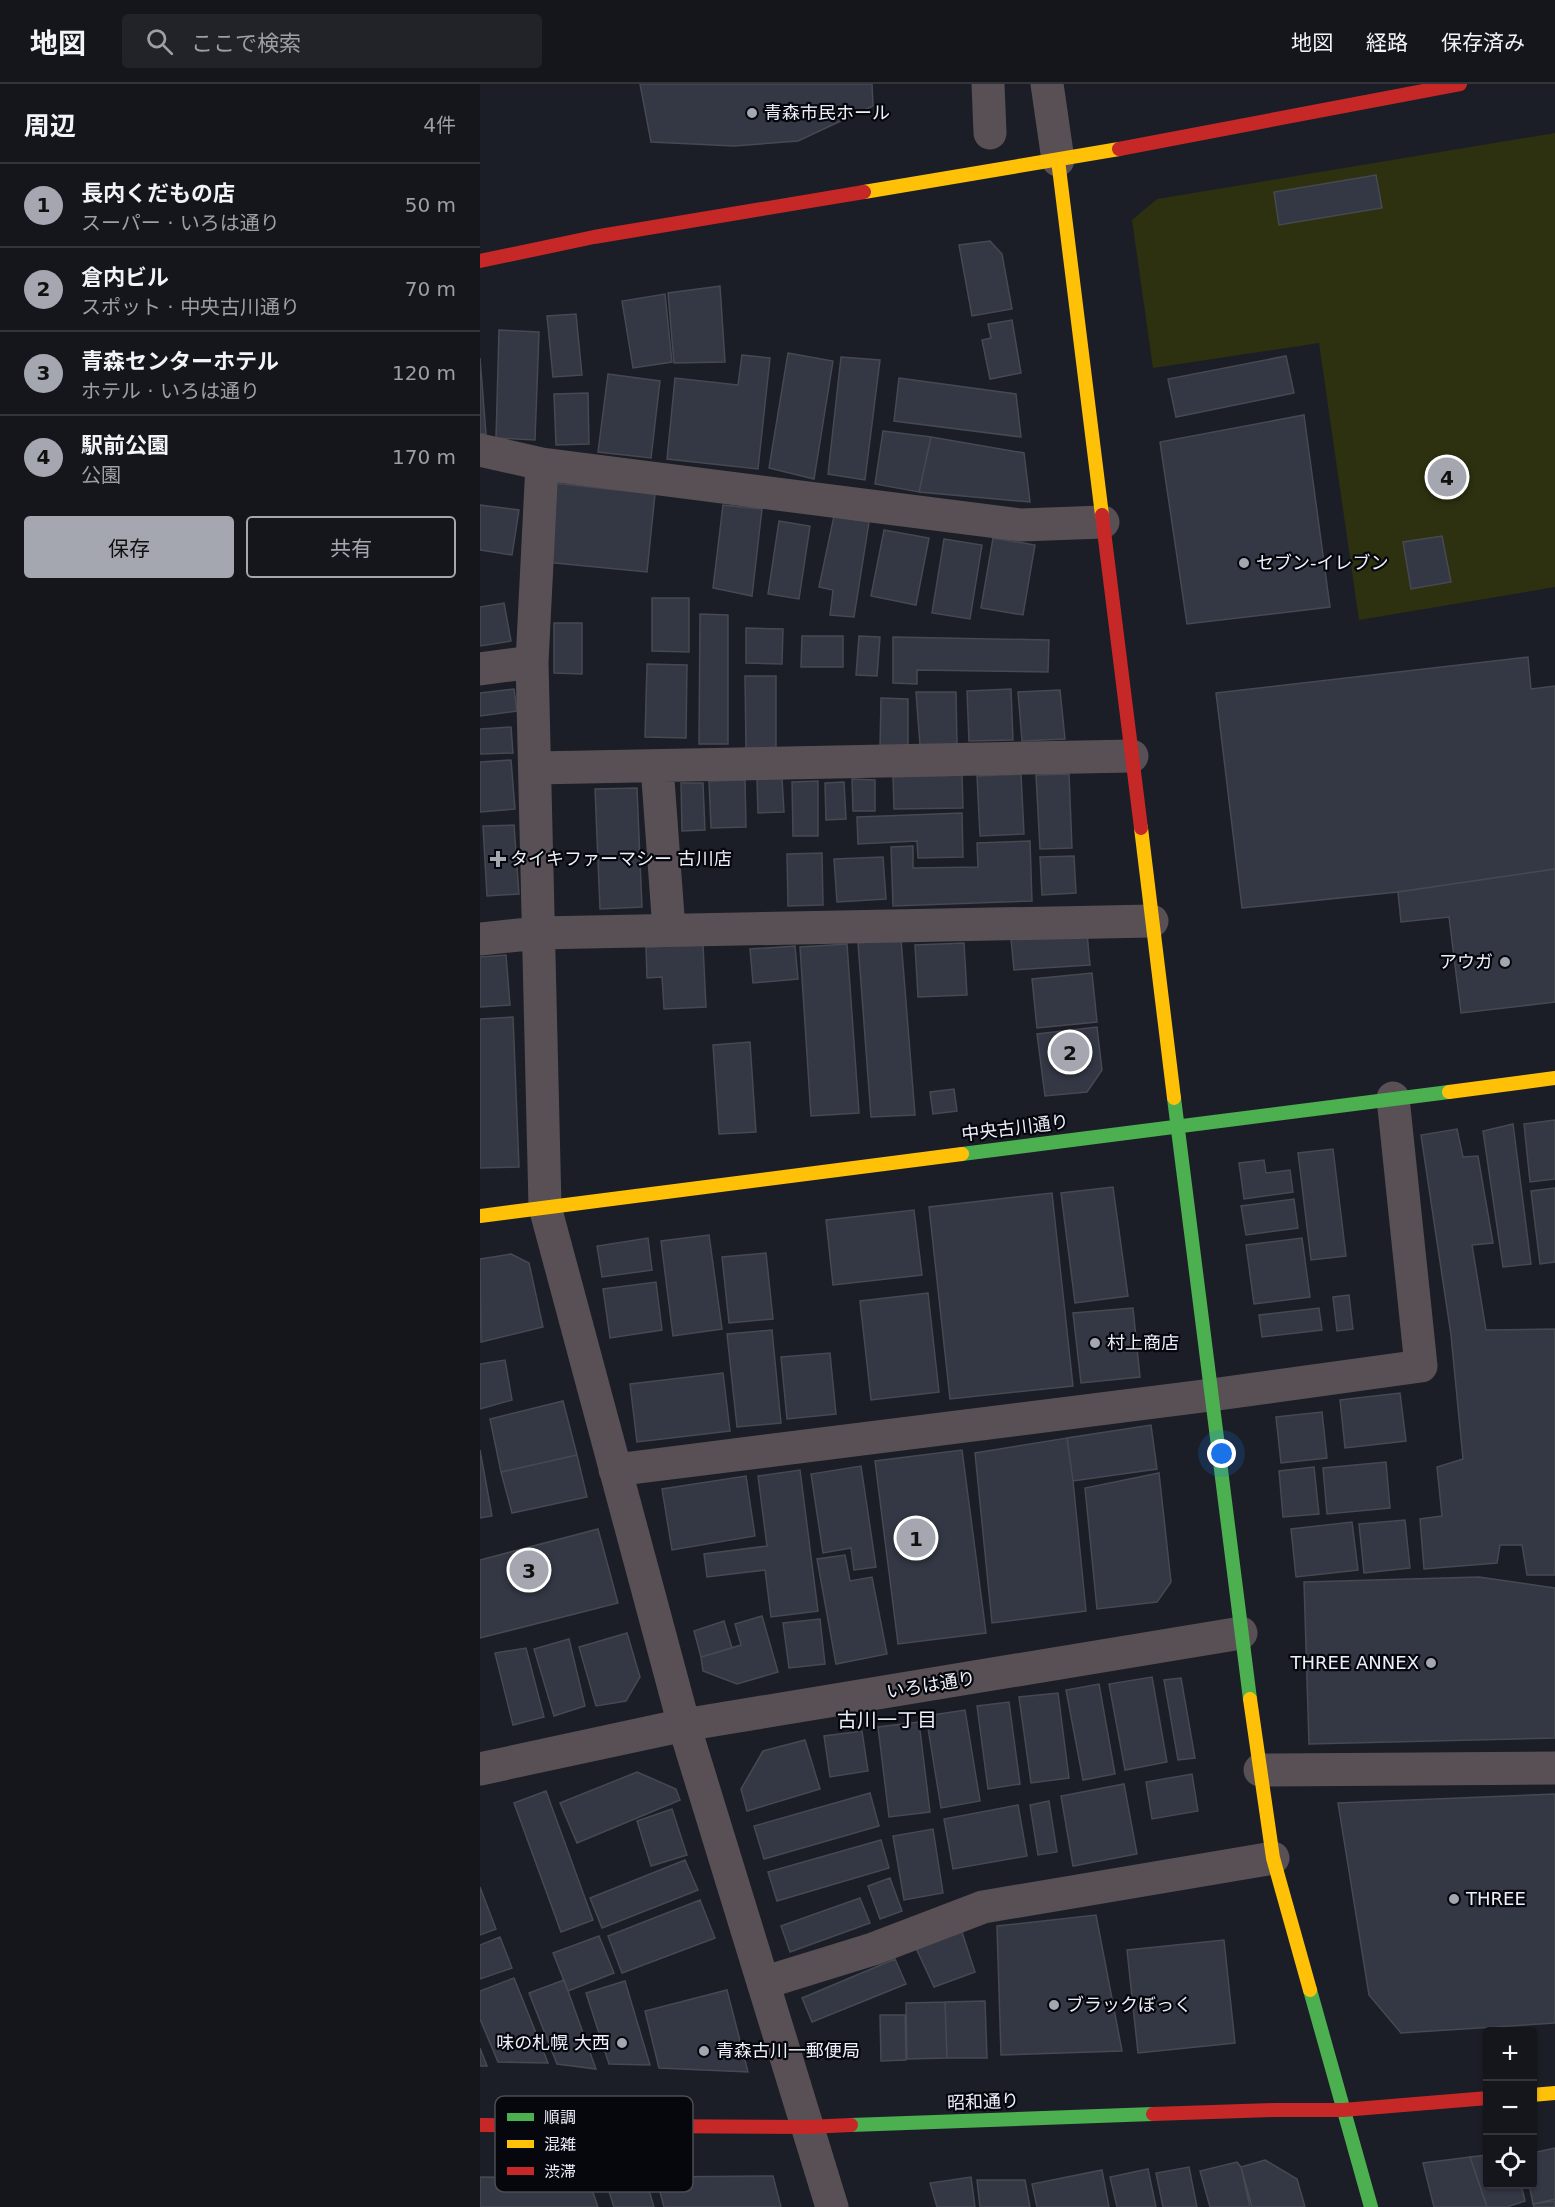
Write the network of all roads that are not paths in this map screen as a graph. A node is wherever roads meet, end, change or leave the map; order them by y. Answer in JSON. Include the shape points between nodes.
{"nodes":[{"id":1,"x":970,"y":84,"type":"edge"},
{"id":2,"x":980,"y":84,"type":"edge"},
{"id":3,"x":987,"y":84,"type":"edge"},
{"id":4,"x":1047,"y":84,"type":"edge"},
{"id":5,"x":1460,"y":84,"type":"edge"},
{"id":6,"x":990,"y":133,"type":"dead end"},
{"id":7,"x":1058,"y":160,"type":"junction"},
{"id":8,"x":480,"y":261,"type":"edge"},
{"id":9,"x":480,"y":450,"type":"edge"},
{"id":10,"x":542,"y":464,"type":"junction"},
{"id":11,"x":1102,"y":522,"type":"junction"},
{"id":12,"x":532,"y":662,"type":"junction"},
{"id":13,"x":480,"y":669,"type":"edge"},
{"id":14,"x":1132,"y":756,"type":"junction"},
{"id":15,"x":657,"y":766,"type":"junction"},
{"id":16,"x":535,"y":768,"type":"junction"},
{"id":17,"x":1152,"y":921,"type":"junction"},
{"id":18,"x":669,"y":930,"type":"junction"},
{"id":19,"x":538,"y":933,"type":"junction"},
{"id":20,"x":480,"y":939,"type":"edge"},
{"id":21,"x":1555,"y":1078,"type":"edge"},
{"id":22,"x":1393,"y":1098,"type":"junction"},
{"id":23,"x":1178,"y":1125,"type":"junction"},
{"id":24,"x":544,"y":1207,"type":"junction"},
{"id":25,"x":480,"y":1216,"type":"edge"},
{"id":26,"x":1211,"y":1395,"type":"junction"},
{"id":27,"x":615,"y":1470,"type":"junction"},
{"id":28,"x":1241,"y":1633,"type":"junction"},
{"id":29,"x":684,"y":1725,"type":"junction"},
{"id":30,"x":1555,"y":1768,"type":"edge"},
{"id":31,"x":480,"y":1769,"type":"edge"},
{"id":32,"x":1260,"y":1770,"type":"junction"},
{"id":33,"x":1273,"y":1857,"type":"junction"},
{"id":34,"x":763,"y":1983,"type":"junction"},
{"id":35,"x":1555,"y":2093,"type":"edge"},
{"id":36,"x":1537,"y":2095,"type":"edge"},
{"id":37,"x":1483,"y":2098,"type":"edge"},
{"id":38,"x":1343,"y":2110,"type":"junction"},
{"id":39,"x":480,"y":2125,"type":"edge"},
{"id":40,"x":495,"y":2125,"type":"edge"},
{"id":41,"x":693,"y":2126,"type":"edge"},
{"id":42,"x":808,"y":2127,"type":"junction"},
{"id":43,"x":832,"y":2207,"type":"edge"},
{"id":44,"x":1371,"y":2207,"type":"edge"}],
"edges":[{"from":1,"to":2,"type":"street"},
{"from":3,"to":6,"type":"street"},
{"from":4,"to":7,"type":"street"},
{"from":5,"to":7,"type":"street"},
{"from":7,"to":8,"type":"street","via":[[594,237]]},
{"from":7,"to":11,"type":"street"},
{"from":9,"to":10,"type":"street"},
{"from":10,"to":11,"type":"street","via":[[1021,525]]},
{"from":10,"to":12,"type":"street"},
{"from":11,"to":14,"type":"street"},
{"from":12,"to":13,"type":"street"},
{"from":12,"to":16,"type":"street"},
{"from":14,"to":15,"type":"street"},
{"from":14,"to":17,"type":"street"},
{"from":15,"to":16,"type":"street"},
{"from":15,"to":18,"type":"street"},
{"from":16,"to":19,"type":"street"},
{"from":17,"to":18,"type":"street"},
{"from":17,"to":23,"type":"street"},
{"from":18,"to":19,"type":"street"},
{"from":19,"to":20,"type":"street"},
{"from":19,"to":24,"type":"street"},
{"from":21,"to":22,"type":"street","name":"中央古川通り"},
{"from":22,"to":23,"type":"street","name":"中央古川通り"},
{"from":22,"to":26,"type":"street","via":[[1421,1366]]},
{"from":23,"to":24,"type":"street","name":"中央古川通り"},
{"from":23,"to":26,"type":"street"},
{"from":24,"to":25,"type":"street","name":"中央古川通り"},
{"from":24,"to":27,"type":"street"},
{"from":26,"to":27,"type":"street"},
{"from":26,"to":28,"type":"street"},
{"from":27,"to":29,"type":"street"},
{"from":28,"to":29,"type":"street","name":"いろは通り"},
{"from":28,"to":32,"type":"street"},
{"from":29,"to":31,"type":"street","name":"いろは通り"},
{"from":29,"to":34,"type":"street"},
{"from":30,"to":32,"type":"street"},
{"from":32,"to":33,"type":"street"},
{"from":33,"to":34,"type":"street","via":[[983,1907],[873,1949]]},
{"from":33,"to":38,"type":"street"},
{"from":34,"to":42,"type":"street"},
{"from":35,"to":36,"type":"street"},
{"from":37,"to":38,"type":"street","name":"昭和通り"},
{"from":38,"to":42,"type":"street","name":"昭和通り"},
{"from":38,"to":44,"type":"street"},
{"from":39,"to":40,"type":"street","name":"昭和通り"},
{"from":41,"to":42,"type":"street","name":"昭和通り"},
{"from":42,"to":43,"type":"street"}]}
